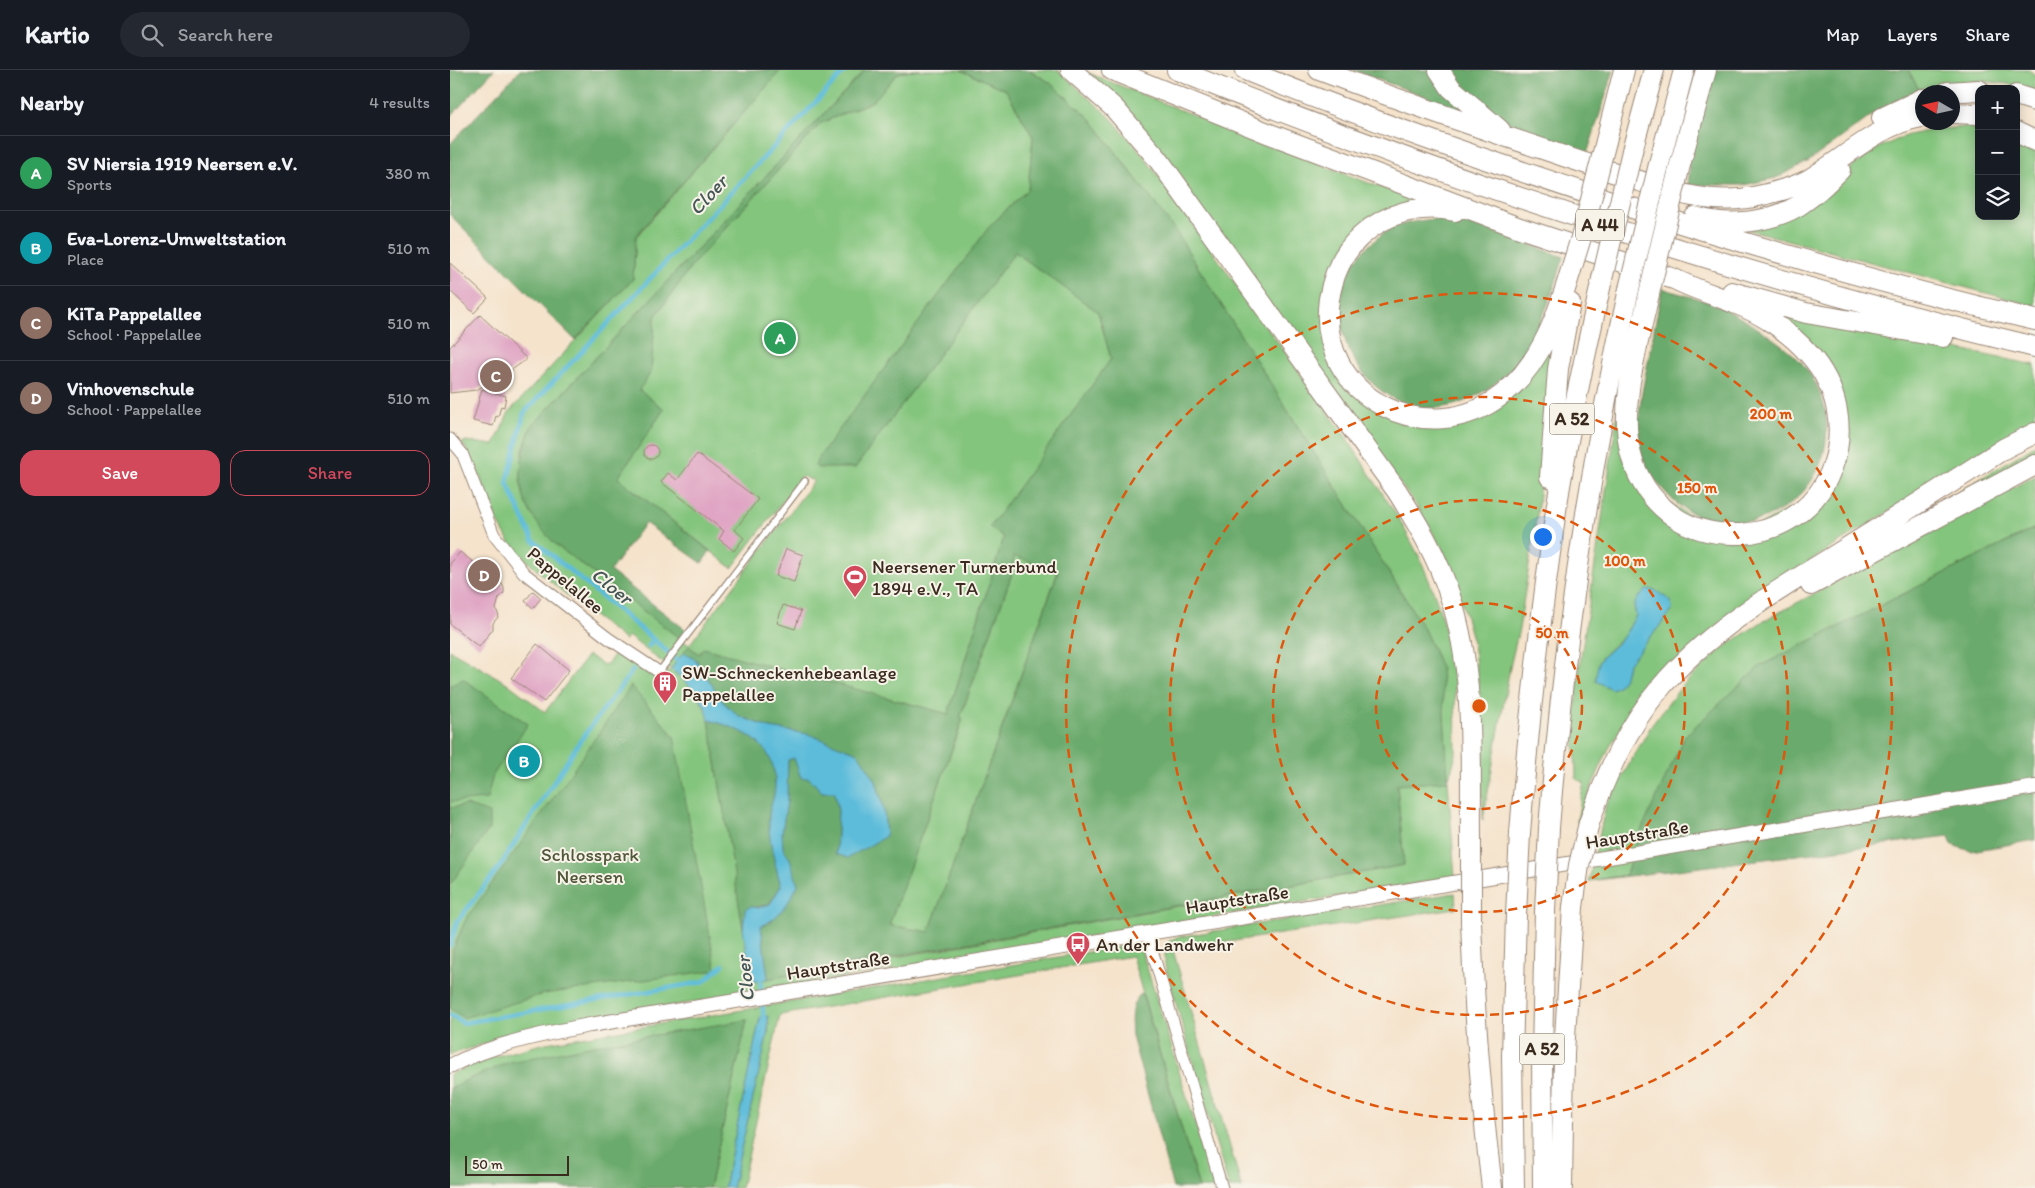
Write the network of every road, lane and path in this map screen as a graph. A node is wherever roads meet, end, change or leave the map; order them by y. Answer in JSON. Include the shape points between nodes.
{"nodes":[{"id":1,"x":1071,"y":70,"type":"edge"},
{"id":2,"x":1112,"y":70,"type":"edge"},
{"id":3,"x":1177,"y":70,"type":"edge"},
{"id":4,"x":1245,"y":70,"type":"edge"},
{"id":5,"x":1319,"y":70,"type":"edge"},
{"id":6,"x":1439,"y":70,"type":"edge"},
{"id":7,"x":1654,"y":70,"type":"edge"},
{"id":8,"x":1684,"y":70,"type":"edge"},
{"id":9,"x":1706,"y":70,"type":"edge"},
{"id":10,"x":1624,"y":75,"type":"edge"},
{"id":11,"x":1975,"y":90,"type":"edge"},
{"id":12,"x":1960,"y":91,"type":"edge"},
{"id":13,"x":2020,"y":96,"type":"edge"},
{"id":14,"x":2035,"y":101,"type":"edge"},
{"id":15,"x":1915,"y":102,"type":"edge"},
{"id":16,"x":1960,"y":113,"type":"edge"},
{"id":17,"x":1975,"y":114,"type":"edge"},
{"id":18,"x":1915,"y":119,"type":"edge"},
{"id":19,"x":1960,"y":122,"type":"edge"},
{"id":20,"x":1975,"y":123,"type":"edge"},
{"id":21,"x":2020,"y":125,"type":"edge"},
{"id":22,"x":1915,"y":127,"type":"edge"},
{"id":23,"x":2035,"y":131,"type":"edge"},
{"id":24,"x":2020,"y":134,"type":"edge"},
{"id":25,"x":1509,"y":137,"type":"junction"},
{"id":26,"x":2035,"y":141,"type":"edge"},
{"id":27,"x":1773,"y":192,"type":"junction"},
{"id":28,"x":1627,"y":206,"type":"junction"},
{"id":29,"x":1520,"y":228,"type":"junction"},
{"id":30,"x":1574,"y":271,"type":"junction"},
{"id":31,"x":1674,"y":279,"type":"junction"},
{"id":32,"x":2035,"y":320,"type":"edge"},
{"id":33,"x":2035,"y":347,"type":"edge"},
{"id":34,"x":2035,"y":355,"type":"edge"},
{"id":35,"x":2035,"y":425,"type":"edge"},
{"id":36,"x":2035,"y":434,"type":"edge"},
{"id":37,"x":450,"y":439,"type":"edge"},
{"id":38,"x":2005,"y":448,"type":"junction"},
{"id":39,"x":2035,"y":465,"type":"edge"},
{"id":40,"x":805,"y":481,"type":"dead end"},
{"id":41,"x":1549,"y":561,"type":"junction"},
{"id":42,"x":1698,"y":648,"type":"junction"},
{"id":43,"x":659,"y":672,"type":"joint"},
{"id":44,"x":2035,"y":787,"type":"edge"},
{"id":45,"x":1147,"y":933,"type":"junction"},
{"id":46,"x":450,"y":1066,"type":"edge"},
{"id":47,"x":1222,"y":1188,"type":"edge"},
{"id":48,"x":1492,"y":1188,"type":"edge"},
{"id":49,"x":1514,"y":1188,"type":"edge"},
{"id":50,"x":1543,"y":1188,"type":"edge"},
{"id":51,"x":1562,"y":1188,"type":"edge"}],
"edges":[{"from":1,"to":48,"type":"highway","bridge":true,"via":[[1114,108],[1158,159],[1397,491],[1428,541],[1450,596],[1463,650],[1469,716],[1475,1026]]},
{"from":2,"to":29,"type":"highway","via":[[1270,134]]},
{"from":3,"to":33,"type":"highway","number":"A 44","via":[[1413,161],[1668,247],[1859,303]]},
{"from":4,"to":28,"type":"highway","number":"A 44","via":[[1470,155]]},
{"from":5,"to":25,"type":"highway"},
{"from":6,"to":25,"type":"highway","via":[[1451,88]]},
{"from":7,"to":41,"type":"highway","number":"A 52","bridge":true,"via":[[1602,279],[1568,440]]},
{"from":8,"to":50,"type":"highway","number":"A 52","bridge":true,"via":[[1605,399],[1581,540],[1560,706],[1545,910]]},
{"from":9,"to":31,"type":"highway","bridge":true,"via":[[1680,165],[1634,365],[1627,416],[1630,450],[1638,476],[1646,488],[1656,501],[1682,522],[1710,532],[1730,534],[1752,533],[1773,527],[1802,510],[1815,497],[1834,464],[1840,426],[1838,409],[1827,378],[1808,352],[1783,331],[1736,304]]},
{"from":10,"to":30,"type":"highway","bridge":true},
{"from":11,"to":12,"type":"highway"},
{"from":13,"to":14,"type":"highway"},
{"from":15,"to":27,"type":"highway","via":[[1882,118]]},
{"from":16,"to":17,"type":"highway"},
{"from":18,"to":27,"type":"highway","via":[[1885,128],[1806,181]]},
{"from":19,"to":20,"type":"highway"},
{"from":21,"to":23,"type":"highway"},
{"from":22,"to":28,"type":"highway","via":[[1875,143],[1812,196],[1783,213],[1767,218],[1716,221],[1675,211]]},
{"from":24,"to":26,"type":"highway"},
{"from":25,"to":27,"type":"highway","via":[[1650,185],[1697,197],[1737,199]]},
{"from":28,"to":32,"type":"highway","number":"A 44","via":[[1831,268]]},
{"from":29,"to":30,"type":"highway","via":[[1457,211],[1429,208],[1393,215],[1358,239],[1334,277],[1328,314],[1334,350],[1357,387],[1386,408],[1420,419],[1455,417],[1488,404],[1517,381],[1532,362],[1545,340]]},
{"from":29,"to":31,"type":"highway"},
{"from":30,"to":41,"type":"highway","via":[[1558,369],[1544,521]]},
{"from":31,"to":34,"type":"highway","via":[[1690,280],[1806,313],[1928,334],[2009,353]]},
{"from":35,"to":38,"type":"highway"},
{"from":36,"to":38,"type":"highway"},
{"from":37,"to":43,"type":"street","name":"Pappelallee","via":[[462,453],[494,535],[524,573],[608,638]]},
{"from":38,"to":42,"type":"highway","via":[[1744,613]]},
{"from":39,"to":42,"type":"highway","via":[[1795,593],[1732,633]]},
{"from":40,"to":43,"type":"lane"},
{"from":41,"to":49,"type":"highway","number":"A 52","bridge":true,"via":[[1532,695],[1520,833],[1512,1056]]},
{"from":42,"to":51,"type":"highway","bridge":true,"via":[[1660,688],[1628,733],[1606,777],[1589,823],[1573,906],[1564,1053]]},
{"from":44,"to":45,"type":"street","name":"Hauptstraße"},
{"from":45,"to":46,"type":"street","name":"Hauptstraße","via":[[590,1025],[531,1037]]},
{"from":45,"to":47,"type":"street"}]}
